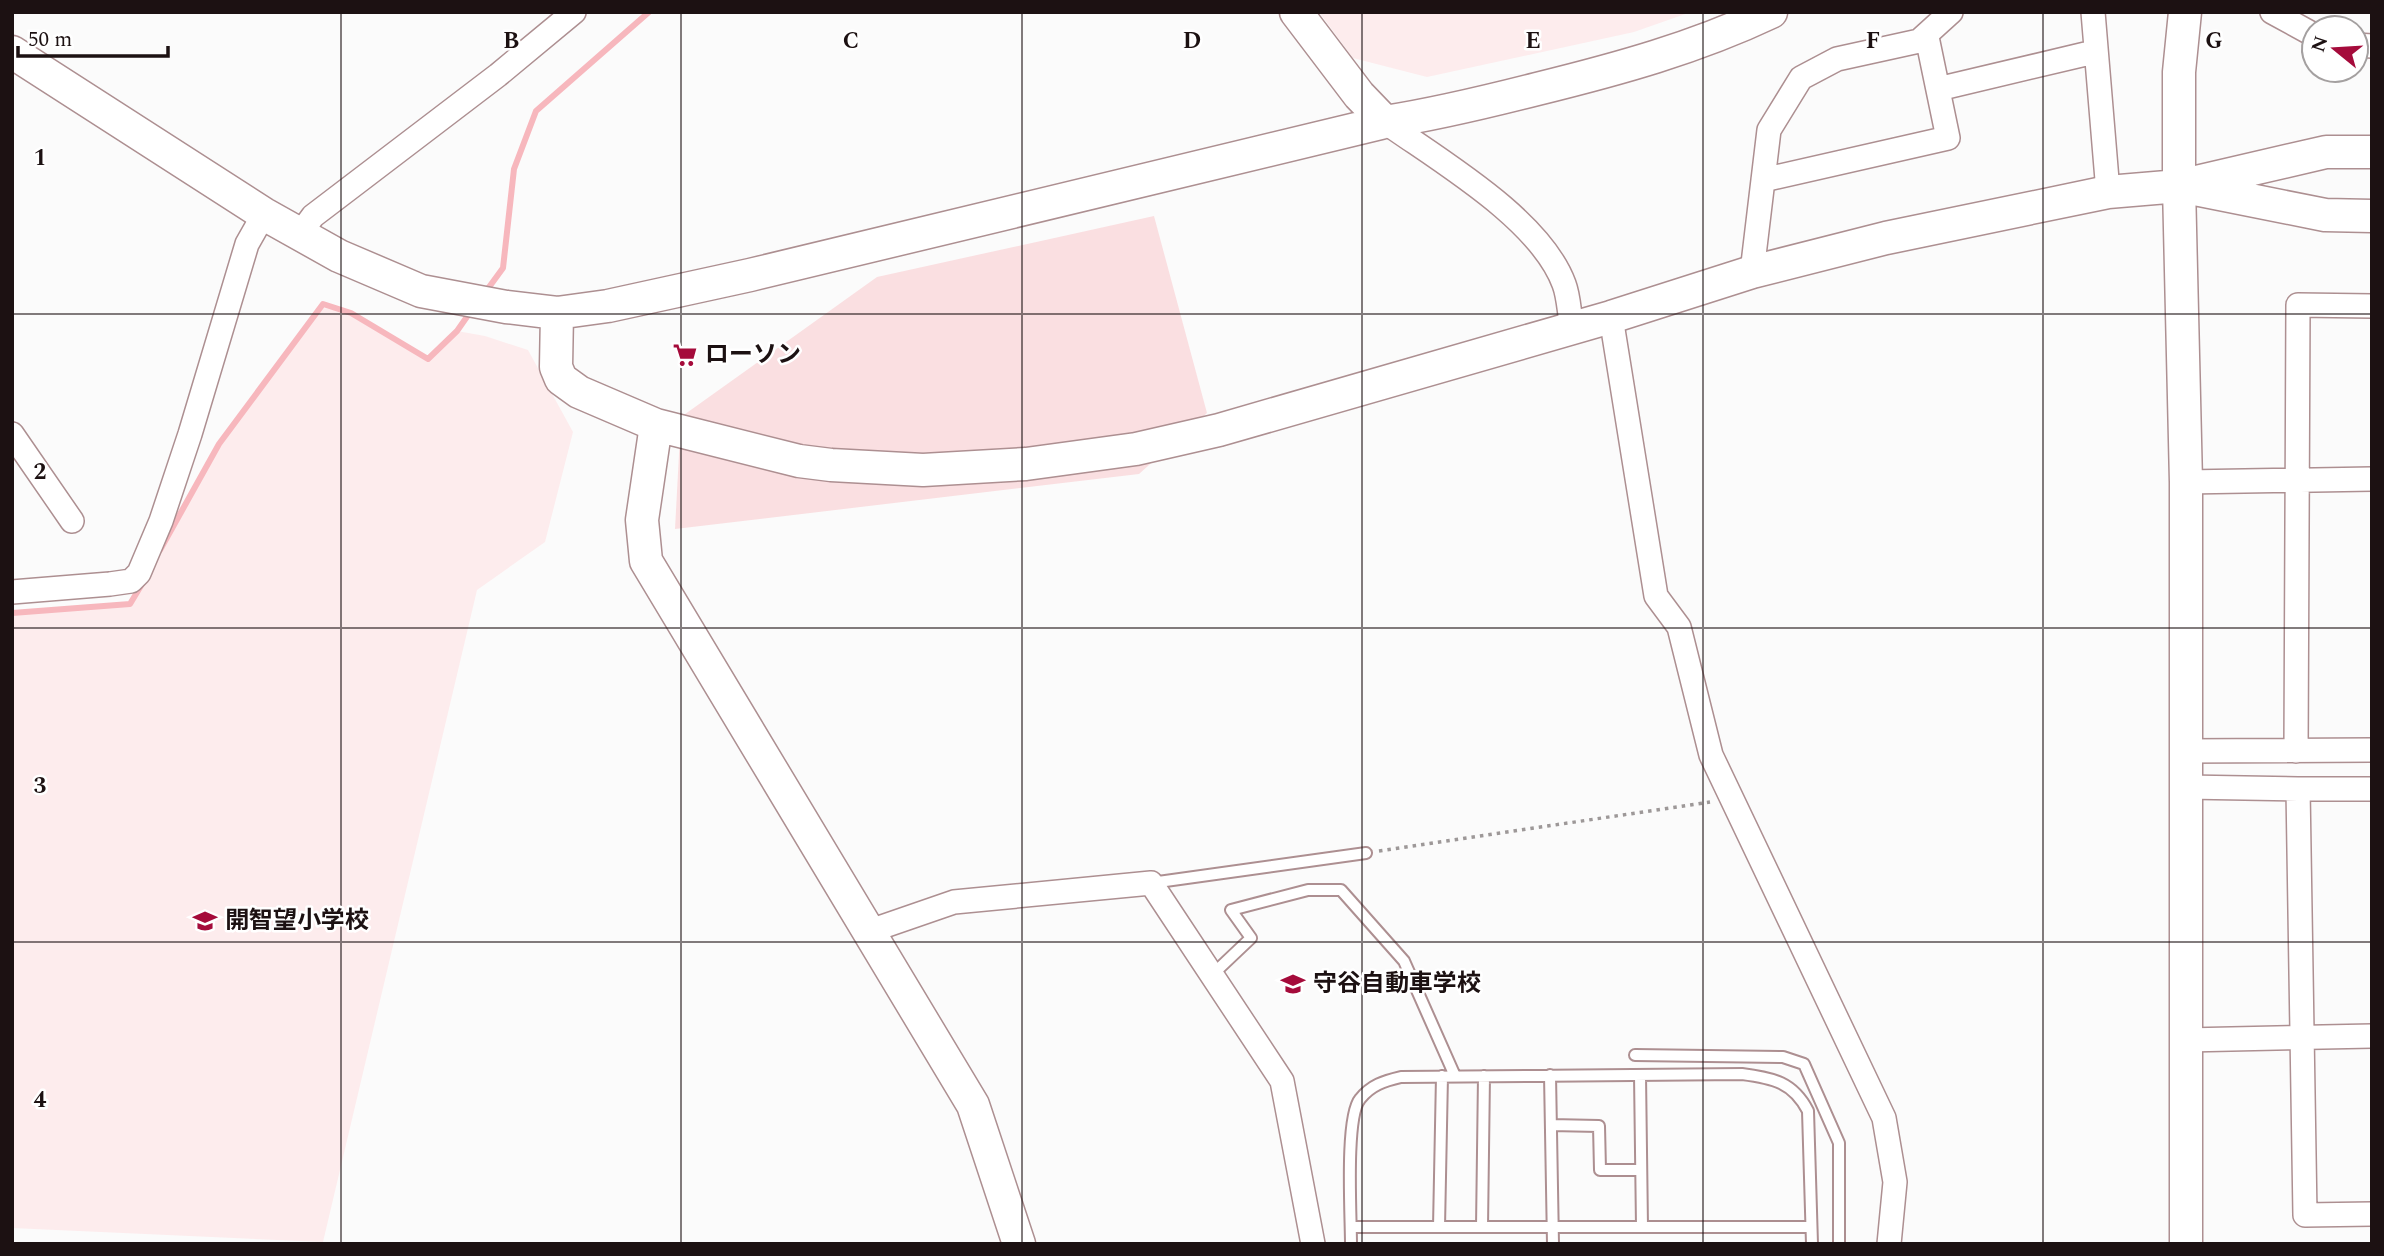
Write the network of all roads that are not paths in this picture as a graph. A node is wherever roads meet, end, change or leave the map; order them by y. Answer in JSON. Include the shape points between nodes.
{"nodes":[{"id":1,"x":574,"y":12,"type":"edge"},
{"id":2,"x":1296,"y":12,"type":"edge"},
{"id":3,"x":1771,"y":12,"type":"edge"},
{"id":4,"x":1951,"y":12,"type":"edge"},
{"id":5,"x":2093,"y":12,"type":"edge"},
{"id":6,"x":2185,"y":12,"type":"edge"},
{"id":7,"x":2272,"y":12,"type":"edge"},
{"id":8,"x":2300,"y":27,"type":"edge"},
{"id":9,"x":1927,"y":37,"type":"junction"},
{"id":10,"x":12,"y":52,"type":"edge"},
{"id":11,"x":2094,"y":52,"type":"junction"},
{"id":12,"x":1938,"y":89,"type":"junction"},
{"id":13,"x":1385,"y":122,"type":"junction"},
{"id":14,"x":2372,"y":152,"type":"edge"},
{"id":15,"x":1763,"y":180,"type":"junction"},
{"id":16,"x":2179,"y":186,"type":"junction"},
{"id":17,"x":2108,"y":192,"type":"junction"},
{"id":18,"x":264,"y":214,"type":"junction"},
{"id":19,"x":2372,"y":216,"type":"edge"},
{"id":20,"x":299,"y":234,"type":"junction"},
{"id":21,"x":1752,"y":272,"type":"junction"},
{"id":22,"x":2372,"y":306,"type":"edge"},
{"id":23,"x":557,"y":313,"type":"junction"},
{"id":24,"x":1611,"y":317,"type":"junction"},
{"id":25,"x":1572,"y":327,"type":"junction"},
{"id":26,"x":656,"y":425,"type":"junction"},
{"id":27,"x":12,"y":434,"type":"edge"},
{"id":28,"x":2298,"y":479,"type":"junction"},
{"id":29,"x":2372,"y":479,"type":"edge"},
{"id":30,"x":2186,"y":482,"type":"junction"},
{"id":31,"x":72,"y":521,"type":"dead end"},
{"id":32,"x":12,"y":592,"type":"edge"},
{"id":33,"x":2372,"y":750,"type":"edge"},
{"id":34,"x":2186,"y":751,"type":"junction"},
{"id":35,"x":2296,"y":751,"type":"junction"},
{"id":36,"x":2186,"y":787,"type":"junction"},
{"id":37,"x":2298,"y":789,"type":"junction"},
{"id":38,"x":2372,"y":789,"type":"edge"},
{"id":39,"x":1366,"y":853,"type":"road end"},
{"id":40,"x":1151,"y":883,"type":"junction"},
{"id":41,"x":870,"y":931,"type":"junction"},
{"id":42,"x":1212,"y":975,"type":"junction"},
{"id":43,"x":2372,"y":1036,"type":"edge"},
{"id":44,"x":2302,"y":1038,"type":"junction"},
{"id":45,"x":2186,"y":1040,"type":"junction"},
{"id":46,"x":1635,"y":1055,"type":"dead end"},
{"id":47,"x":1549,"y":1075,"type":"junction"},
{"id":48,"x":1640,"y":1075,"type":"junction"},
{"id":49,"x":1442,"y":1076,"type":"junction"},
{"id":50,"x":1455,"y":1076,"type":"junction"},
{"id":51,"x":1484,"y":1076,"type":"junction"},
{"id":52,"x":1551,"y":1125,"type":"junction"},
{"id":53,"x":1641,"y":1170,"type":"junction"},
{"id":54,"x":2372,"y":1214,"type":"edge"},
{"id":55,"x":1351,"y":1227,"type":"junction"},
{"id":56,"x":1439,"y":1227,"type":"junction"},
{"id":57,"x":1482,"y":1227,"type":"junction"},
{"id":58,"x":1553,"y":1227,"type":"junction"},
{"id":59,"x":1642,"y":1227,"type":"junction"},
{"id":60,"x":1811,"y":1227,"type":"junction"},
{"id":61,"x":1020,"y":1244,"type":"edge"},
{"id":62,"x":1313,"y":1244,"type":"edge"},
{"id":63,"x":1351,"y":1244,"type":"edge"},
{"id":64,"x":1553,"y":1244,"type":"edge"},
{"id":65,"x":1812,"y":1244,"type":"edge"},
{"id":66,"x":1839,"y":1244,"type":"edge"},
{"id":67,"x":1889,"y":1244,"type":"edge"},
{"id":68,"x":2186,"y":1244,"type":"edge"}],
"edges":[{"from":1,"to":20,"type":"street","via":[[313,216]]},
{"from":2,"to":13,"type":"street"},
{"from":3,"to":13,"type":"street","via":[[1714,39],[1638,65]]},
{"from":4,"to":9,"type":"street"},
{"from":5,"to":11,"type":"street"},
{"from":6,"to":16,"type":"street","via":[[2179,72]]},
{"from":7,"to":8,"type":"street"},
{"from":9,"to":12,"type":"street"},
{"from":9,"to":15,"type":"street","via":[[1837,59],[1801,78],[1769,130]]},
{"from":10,"to":18,"type":"street"},
{"from":11,"to":12,"type":"street"},
{"from":11,"to":17,"type":"street"},
{"from":12,"to":15,"type":"street","via":[[1948,138]]},
{"from":13,"to":23,"type":"street","via":[[750,275]]},
{"from":13,"to":25,"type":"street","via":[[1504,209],[1533,236],[1564,284]]},
{"from":14,"to":16,"type":"street","via":[[2326,152]]},
{"from":15,"to":21,"type":"street"},
{"from":16,"to":17,"type":"street"},
{"from":16,"to":19,"type":"street","via":[[2325,215]]},
{"from":16,"to":30,"type":"street"},
{"from":17,"to":21,"type":"street","via":[[1886,238]]},
{"from":18,"to":20,"type":"street"},
{"from":18,"to":32,"type":"street","via":[[247,244],[190,435],[139,573],[131,581]]},
{"from":20,"to":23,"type":"street","via":[[387,279],[421,291]]},
{"from":21,"to":24,"type":"street"},
{"from":22,"to":28,"type":"street","via":[[2298,305]]},
{"from":23,"to":26,"type":"street","via":[[556,367],[561,379],[579,392]]},
{"from":24,"to":25,"type":"street"},
{"from":24,"to":67,"type":"street","via":[[1656,596],[1679,627],[1711,755],[1884,1118],[1895,1182]]},
{"from":25,"to":26,"type":"street","via":[[1220,430],[1136,449],[1026,464],[923,470],[831,465]]},
{"from":26,"to":41,"type":"street","via":[[642,520],[646,561]]},
{"from":27,"to":31,"type":"street"},
{"from":28,"to":29,"type":"street"},
{"from":28,"to":30,"type":"street"},
{"from":28,"to":35,"type":"street"},
{"from":30,"to":34,"type":"street"},
{"from":33,"to":35,"type":"street"},
{"from":34,"to":35,"type":"street"},
{"from":34,"to":36,"type":"street"},
{"from":36,"to":37,"type":"street"},
{"from":36,"to":45,"type":"street"},
{"from":37,"to":38,"type":"street"},
{"from":37,"to":44,"type":"street"},
{"from":39,"to":40,"type":"lane"},
{"from":40,"to":41,"type":"street","via":[[954,902]]},
{"from":40,"to":42,"type":"street"},
{"from":41,"to":61,"type":"street","via":[[973,1105]]},
{"from":42,"to":50,"type":"lane","via":[[1251,938],[1231,910],[1308,890],[1341,890],[1404,961]]},
{"from":42,"to":62,"type":"street","via":[[1282,1081]]},
{"from":43,"to":44,"type":"street"},
{"from":44,"to":45,"type":"street"},
{"from":44,"to":54,"type":"street","via":[[2305,1215]]},
{"from":45,"to":68,"type":"street"},
{"from":46,"to":66,"type":"lane","via":[[1783,1057],[1804,1064],[1839,1143]]},
{"from":47,"to":48,"type":"lane"},
{"from":47,"to":51,"type":"lane"},
{"from":47,"to":52,"type":"lane"},
{"from":48,"to":53,"type":"lane"},
{"from":48,"to":60,"type":"lane","via":[[1766,1077],[1784,1082],[1800,1095],[1810,1125]]},
{"from":49,"to":50,"type":"lane"},
{"from":49,"to":55,"type":"lane","via":[[1379,1082],[1358,1101],[1351,1124]]},
{"from":49,"to":56,"type":"lane"},
{"from":50,"to":51,"type":"lane"},
{"from":51,"to":57,"type":"lane"},
{"from":52,"to":53,"type":"lane","via":[[1599,1126],[1600,1170]]},
{"from":52,"to":58,"type":"lane"},
{"from":53,"to":59,"type":"lane"},
{"from":55,"to":56,"type":"lane"},
{"from":55,"to":63,"type":"lane"},
{"from":56,"to":57,"type":"lane"},
{"from":57,"to":58,"type":"lane"},
{"from":58,"to":59,"type":"lane"},
{"from":58,"to":64,"type":"lane"},
{"from":59,"to":60,"type":"lane"},
{"from":60,"to":65,"type":"lane"}]}
